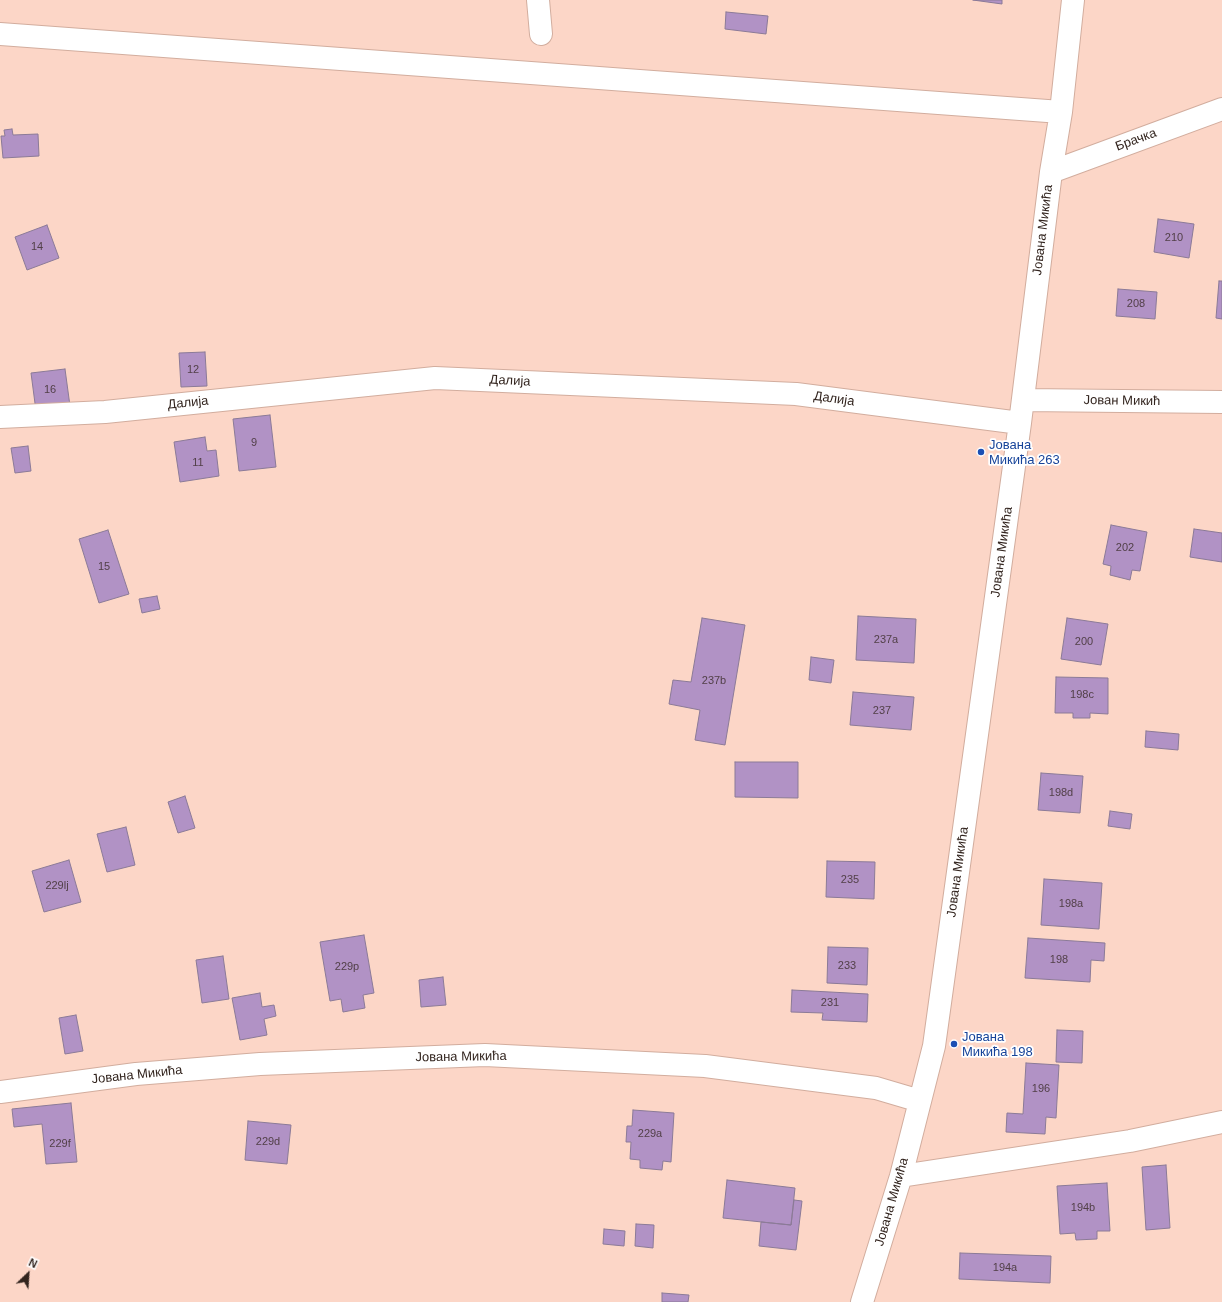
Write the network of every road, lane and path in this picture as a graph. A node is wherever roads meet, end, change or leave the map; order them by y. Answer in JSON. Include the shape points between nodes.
{"nodes":[{"id":1,"x":538,"y":0,"type":"edge"},
{"id":2,"x":1073,"y":0,"type":"edge"},
{"id":3,"x":0,"y":34,"type":"edge"},
{"id":4,"x":541,"y":34,"type":"dead end"},
{"id":5,"x":1222,"y":109,"type":"edge"},
{"id":6,"x":1062,"y":112,"type":"junction"},
{"id":7,"x":1051,"y":172,"type":"junction"},
{"id":8,"x":1023,"y":400,"type":"junction"},
{"id":9,"x":1222,"y":402,"type":"edge"},
{"id":10,"x":0,"y":417,"type":"edge"},
{"id":11,"x":1020,"y":423,"type":"junction"},
{"id":12,"x":0,"y":1092,"type":"edge"},
{"id":13,"x":920,"y":1101,"type":"junction"},
{"id":14,"x":1222,"y":1122,"type":"edge"},
{"id":15,"x":901,"y":1176,"type":"junction"},
{"id":16,"x":862,"y":1302,"type":"edge"}],
"edges":[{"from":1,"to":4,"type":"street"},
{"from":2,"to":6,"type":"street","name":"Јована Микића"},
{"from":3,"to":6,"type":"street"},
{"from":5,"to":7,"type":"street","name":"Брачка"},
{"from":6,"to":7,"type":"street","name":"Јована Микића"},
{"from":7,"to":8,"type":"street","name":"Јована Микића"},
{"from":8,"to":9,"type":"street","name":"Јован Микић"},
{"from":8,"to":11,"type":"street","name":"Јована Микића"},
{"from":10,"to":11,"type":"street","name":"Далија","via":[[105,412],[435,378],[796,394]]},
{"from":11,"to":13,"type":"street","name":"Јована Микића","via":[[934,1046]]},
{"from":12,"to":13,"type":"street","name":"Јована Микића","via":[[136,1074],[260,1064],[485,1055],[705,1066],[876,1088]]},
{"from":13,"to":15,"type":"street","name":"Јована Микића"},
{"from":14,"to":15,"type":"street","via":[[1130,1141]]},
{"from":15,"to":16,"type":"street","name":"Јована Микића"}]}
